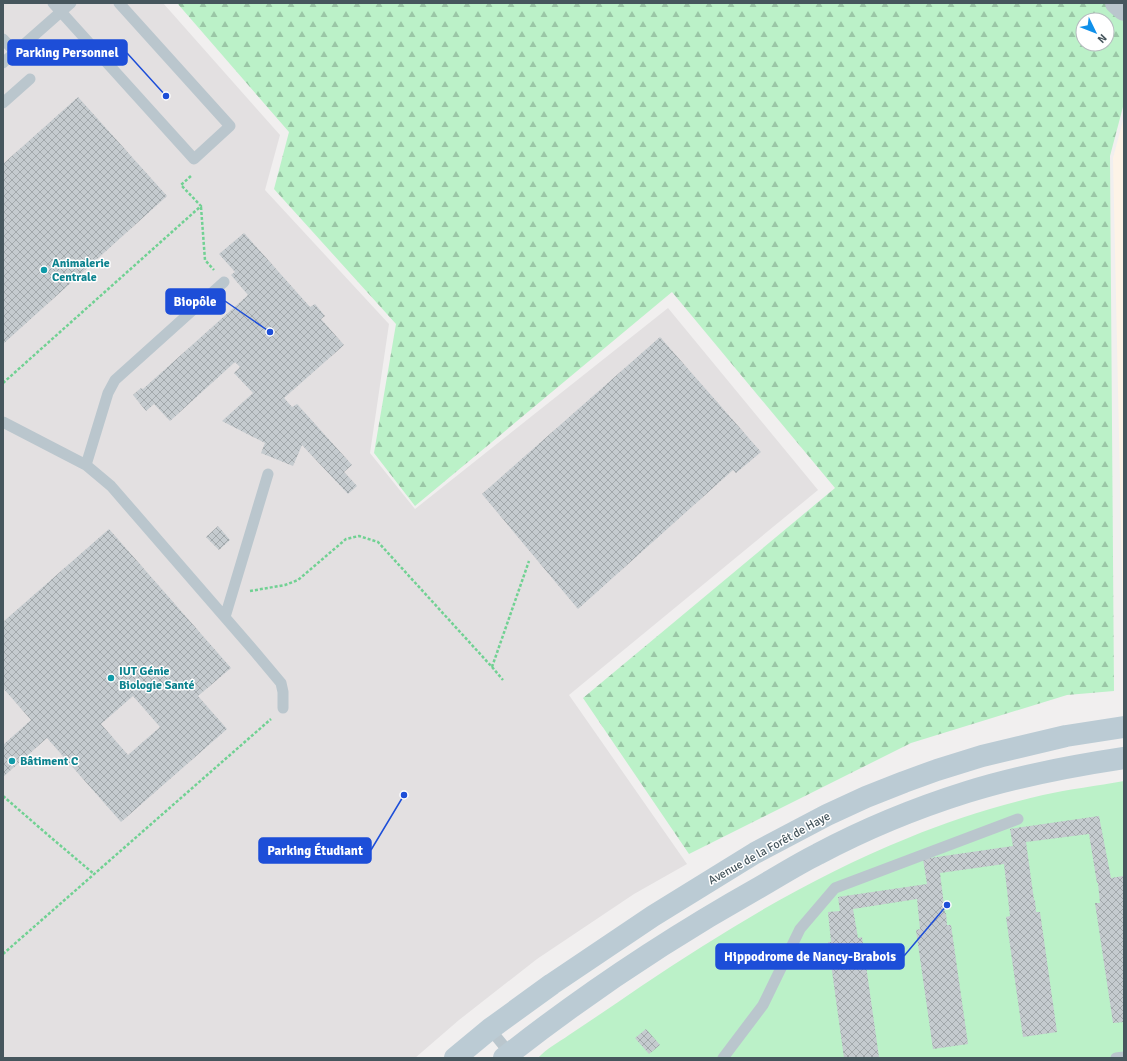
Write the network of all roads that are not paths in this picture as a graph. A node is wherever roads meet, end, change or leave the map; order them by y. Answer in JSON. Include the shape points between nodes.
{"nodes":[{"id":1,"x":53,"y":3,"type":"edge"},
{"id":2,"x":71,"y":3,"type":"edge"},
{"id":3,"x":119,"y":3,"type":"edge"},
{"id":4,"x":1116,"y":3,"type":"edge"},
{"id":5,"x":1124,"y":10,"type":"edge"},
{"id":6,"x":61,"y":12,"type":"junction"},
{"id":7,"x":3,"y":39,"type":"edge"},
{"id":8,"x":15,"y":52,"type":"junction"},
{"id":9,"x":3,"y":63,"type":"edge"},
{"id":10,"x":30,"y":79,"type":"dead end"},
{"id":11,"x":3,"y":103,"type":"edge"},
{"id":12,"x":224,"y":282,"type":"road end"},
{"id":13,"x":3,"y":422,"type":"edge"},
{"id":14,"x":86,"y":465,"type":"junction"},
{"id":15,"x":268,"y":474,"type":"dead end"},
{"id":16,"x":225,"y":617,"type":"junction"},
{"id":17,"x":283,"y":708,"type":"road end"},
{"id":18,"x":1124,"y":728,"type":"edge"},
{"id":19,"x":1124,"y":758,"type":"edge"},
{"id":20,"x":1018,"y":819,"type":"dead end"},
{"id":21,"x":490,"y":1029,"type":"junction"},
{"id":22,"x":509,"y":1057,"type":"edge"},
{"id":23,"x":1124,"y":1057,"type":"edge"},
{"id":24,"x":455,"y":1058,"type":"edge"},
{"id":25,"x":723,"y":1058,"type":"edge"},
{"id":26,"x":1116,"y":1058,"type":"edge"}],
"edges":[{"from":1,"to":6,"type":"lane"},
{"from":2,"to":6,"type":"lane"},
{"from":3,"to":6,"type":"lane","via":[[230,126],[194,159]]},
{"from":4,"to":5,"type":"street"},
{"from":6,"to":8,"type":"lane"},
{"from":7,"to":8,"type":"lane"},
{"from":8,"to":9,"type":"lane"},
{"from":10,"to":11,"type":"lane"},
{"from":12,"to":14,"type":"lane","via":[[115,380],[108,393]]},
{"from":13,"to":14,"type":"lane"},
{"from":14,"to":16,"type":"lane","via":[[111,486]]},
{"from":15,"to":16,"type":"lane"},
{"from":16,"to":17,"type":"lane","via":[[281,683]]},
{"from":18,"to":21,"type":"street","name":"Avenue de la Forêt de Haye","via":[[1066,736],[982,756],[904,782],[827,815],[755,853],[653,916]]},
{"from":19,"to":22,"type":"street","via":[[1046,772],[966,792],[850,838],[738,899],[658,948],[582,999]]},
{"from":20,"to":25,"type":"lane","via":[[835,888],[800,929],[763,1005]]},
{"from":21,"to":22,"type":"lane"},
{"from":21,"to":24,"type":"street","name":"Avenue de la Forêt de Haye"},
{"from":23,"to":26,"type":"lane"}]}
